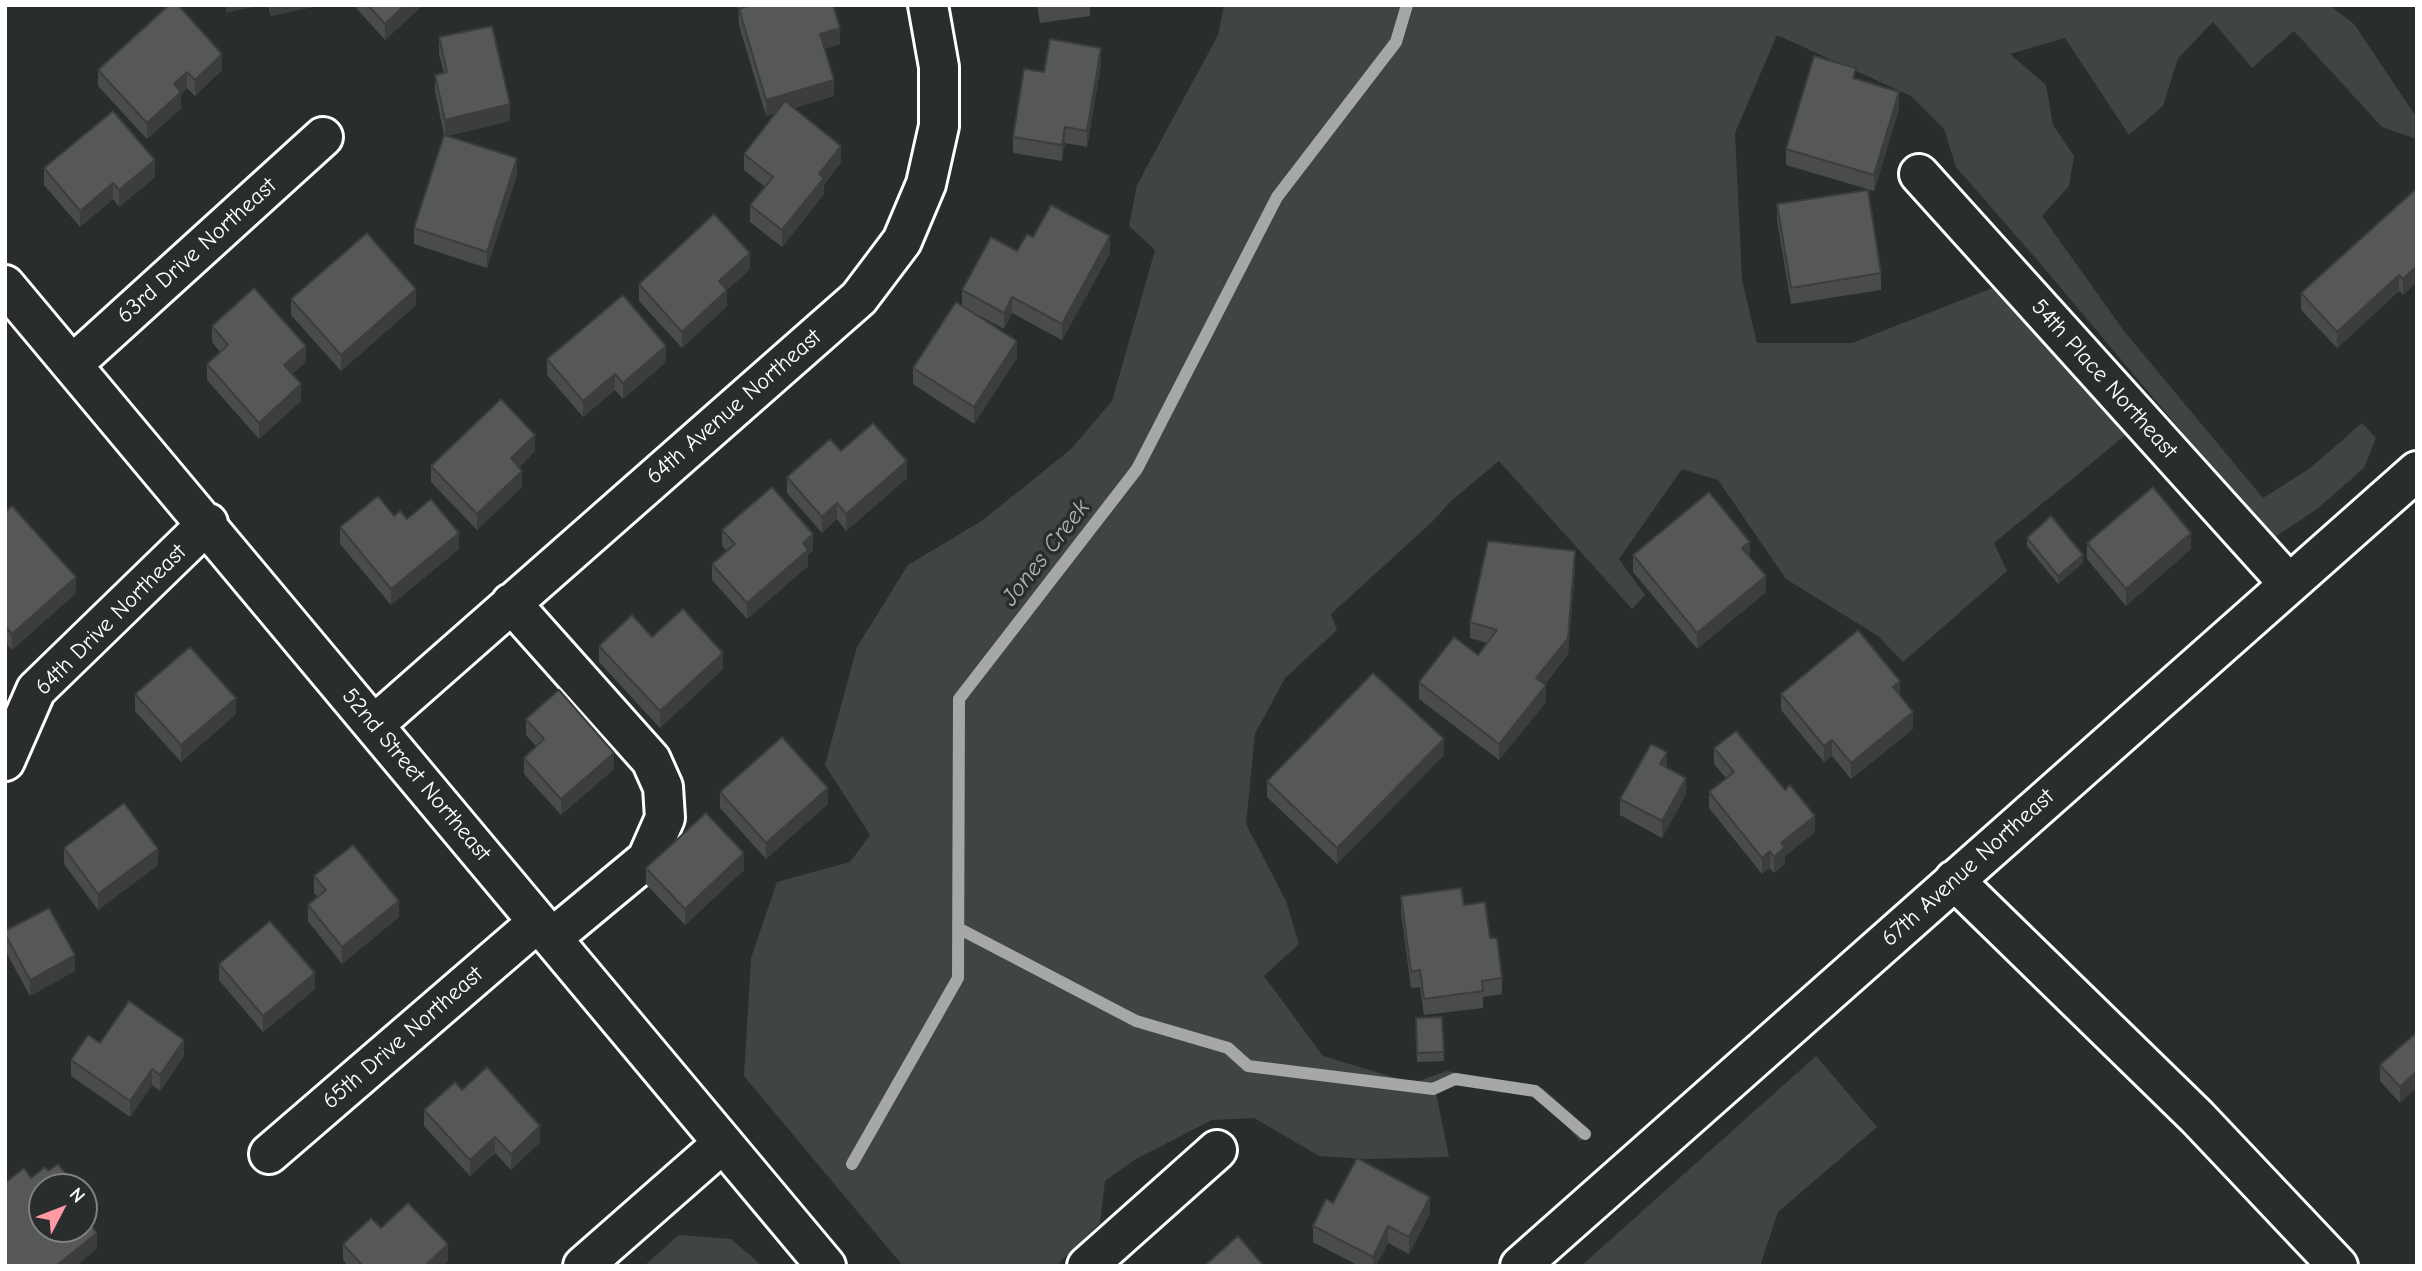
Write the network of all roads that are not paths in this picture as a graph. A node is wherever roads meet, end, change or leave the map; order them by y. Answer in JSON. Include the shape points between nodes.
{"nodes":[{"id":1,"x":928,"y":5,"type":"edge"},
{"id":2,"x":323,"y":138,"type":"dead end"},
{"id":3,"x":1919,"y":174,"type":"dead end"},
{"id":4,"x":5,"y":285,"type":"edge"},
{"id":5,"x":72,"y":365,"type":"junction"},
{"id":6,"x":2417,"y":471,"type":"edge"},
{"id":7,"x":208,"y":523,"type":"junction"},
{"id":8,"x":2289,"y":584,"type":"junction"},
{"id":9,"x":511,"y":603,"type":"junction"},
{"id":10,"x":374,"y":725,"type":"junction"},
{"id":11,"x":5,"y":761,"type":"edge"},
{"id":12,"x":1954,"y":880,"type":"junction"},
{"id":13,"x":545,"y":930,"type":"junction"},
{"id":14,"x":723,"y":1143,"type":"junction"},
{"id":15,"x":1217,"y":1150,"type":"dead end"},
{"id":16,"x":269,"y":1154,"type":"dead end"},
{"id":17,"x":583,"y":1266,"type":"edge"},
{"id":18,"x":826,"y":1266,"type":"edge"},
{"id":19,"x":1087,"y":1266,"type":"edge"},
{"id":20,"x":1520,"y":1266,"type":"edge"},
{"id":21,"x":2338,"y":1266,"type":"edge"}],
"edges":[{"from":1,"to":9,"type":"street","name":"64th Avenue Northeast","via":[[939,68],[939,126],[926,184],[902,241],[859,298]]},
{"from":2,"to":5,"type":"street","name":"63rd Drive Northeast"},
{"from":3,"to":8,"type":"street","name":"54th Place Northeast"},
{"from":4,"to":5,"type":"street","name":"52nd Street Northeast"},
{"from":5,"to":7,"type":"street","name":"52nd Street Northeast"},
{"from":6,"to":8,"type":"street","name":"67th Avenue Northeast"},
{"from":7,"to":10,"type":"street","name":"52nd Street Northeast"},
{"from":7,"to":11,"type":"street","name":"64th Drive Northeast","via":[[36,690]]},
{"from":8,"to":12,"type":"street","name":"67th Avenue Northeast"},
{"from":9,"to":10,"type":"street","name":"64th Avenue Northeast"},
{"from":9,"to":13,"type":"street","name":"65th Drive Northeast","via":[[651,760],[663,787],[665,818],[647,859]]},
{"from":10,"to":13,"type":"street","name":"52nd Street Northeast"},
{"from":12,"to":20,"type":"street","name":"67th Avenue Northeast"},
{"from":12,"to":21,"type":"street","via":[[2197,1117]]},
{"from":13,"to":14,"type":"street","name":"52nd Street Northeast"},
{"from":13,"to":16,"type":"street","name":"65th Drive Northeast"},
{"from":14,"to":17,"type":"street"},
{"from":14,"to":18,"type":"street","name":"52nd Street Northeast"},
{"from":15,"to":19,"type":"street"}]}
